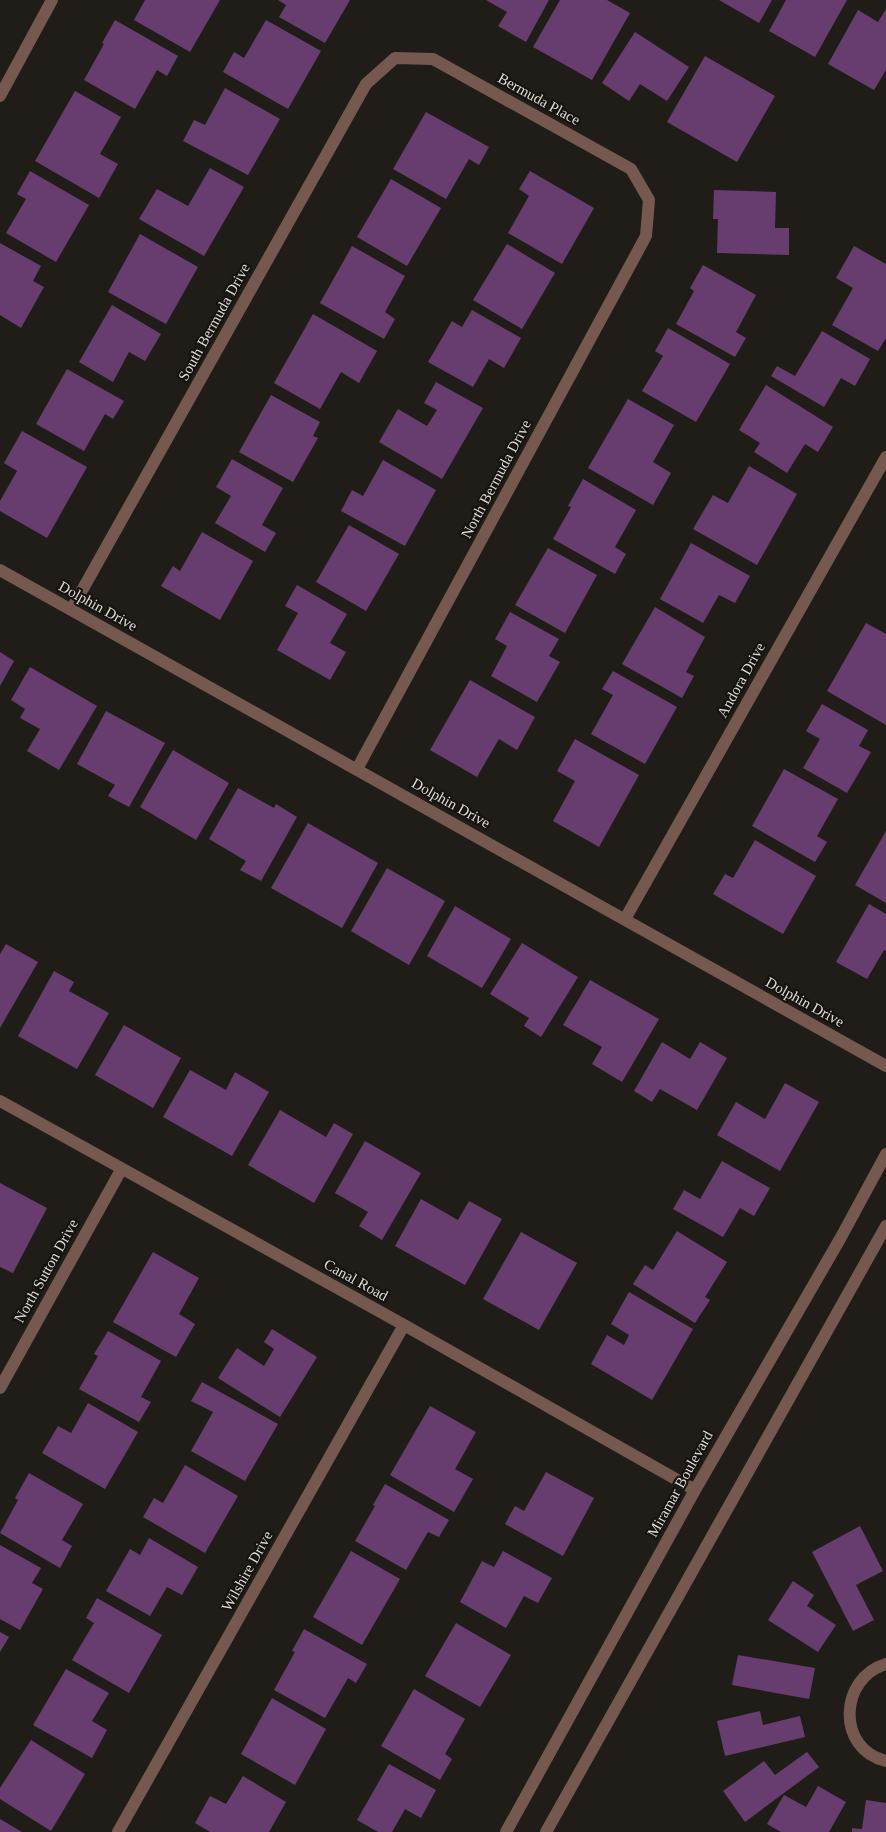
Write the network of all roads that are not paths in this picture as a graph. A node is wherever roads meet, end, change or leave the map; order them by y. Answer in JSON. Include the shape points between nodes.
{"nodes":[{"id":1,"x":52,"y":0,"type":"edge"},
{"id":2,"x":395,"y":58,"type":"joint"},
{"id":3,"x":0,"y":96,"type":"edge"},
{"id":4,"x":649,"y":200,"type":"joint"},
{"id":5,"x":886,"y":457,"type":"edge"},
{"id":6,"x":0,"y":570,"type":"edge"},
{"id":7,"x":71,"y":610,"type":"junction"},
{"id":8,"x":357,"y":769,"type":"junction"},
{"id":9,"x":625,"y":919,"type":"junction"},
{"id":10,"x":886,"y":1066,"type":"edge"},
{"id":11,"x":0,"y":1101,"type":"edge"},
{"id":12,"x":886,"y":1154,"type":"edge"},
{"id":13,"x":121,"y":1170,"type":"junction"},
{"id":14,"x":886,"y":1226,"type":"edge"},
{"id":15,"x":404,"y":1326,"type":"junction"},
{"id":16,"x":0,"y":1388,"type":"edge"},
{"id":17,"x":694,"y":1490,"type":"junction"},
{"id":18,"x":886,"y":1664,"type":"edge"},
{"id":19,"x":886,"y":1761,"type":"edge"},
{"id":20,"x":118,"y":1832,"type":"edge"},
{"id":21,"x":506,"y":1832,"type":"edge"},
{"id":22,"x":546,"y":1832,"type":"edge"}],
"edges":[{"from":1,"to":3,"type":"street"},
{"from":2,"to":4,"type":"street","name":"Bermuda Place","via":[[433,59],[631,168]]},
{"from":2,"to":7,"type":"street","name":"South Bermuda Drive","via":[[366,84]]},
{"from":4,"to":8,"type":"street","name":"North Bermuda Drive","via":[[646,236]]},
{"from":5,"to":9,"type":"street","name":"Andora Drive"},
{"from":6,"to":7,"type":"street","name":"Dolphin Drive"},
{"from":7,"to":8,"type":"street","name":"Dolphin Drive"},
{"from":8,"to":9,"type":"street","name":"Dolphin Drive"},
{"from":9,"to":10,"type":"street","name":"Dolphin Drive"},
{"from":11,"to":13,"type":"street","name":"Canal Road"},
{"from":12,"to":17,"type":"street","name":"Miramar Boulevard"},
{"from":13,"to":15,"type":"street","name":"Canal Road"},
{"from":13,"to":16,"type":"street","name":"North Sutton Drive"},
{"from":14,"to":22,"type":"street"},
{"from":15,"to":17,"type":"street","name":"Canal Road"},
{"from":15,"to":20,"type":"street","name":"Wilshire Drive"},
{"from":17,"to":21,"type":"street","name":"Miramar Boulevard"},
{"from":18,"to":19,"type":"street","via":[[864,1676],[849,1706],[850,1723],[856,1739],[867,1752]]}]}
